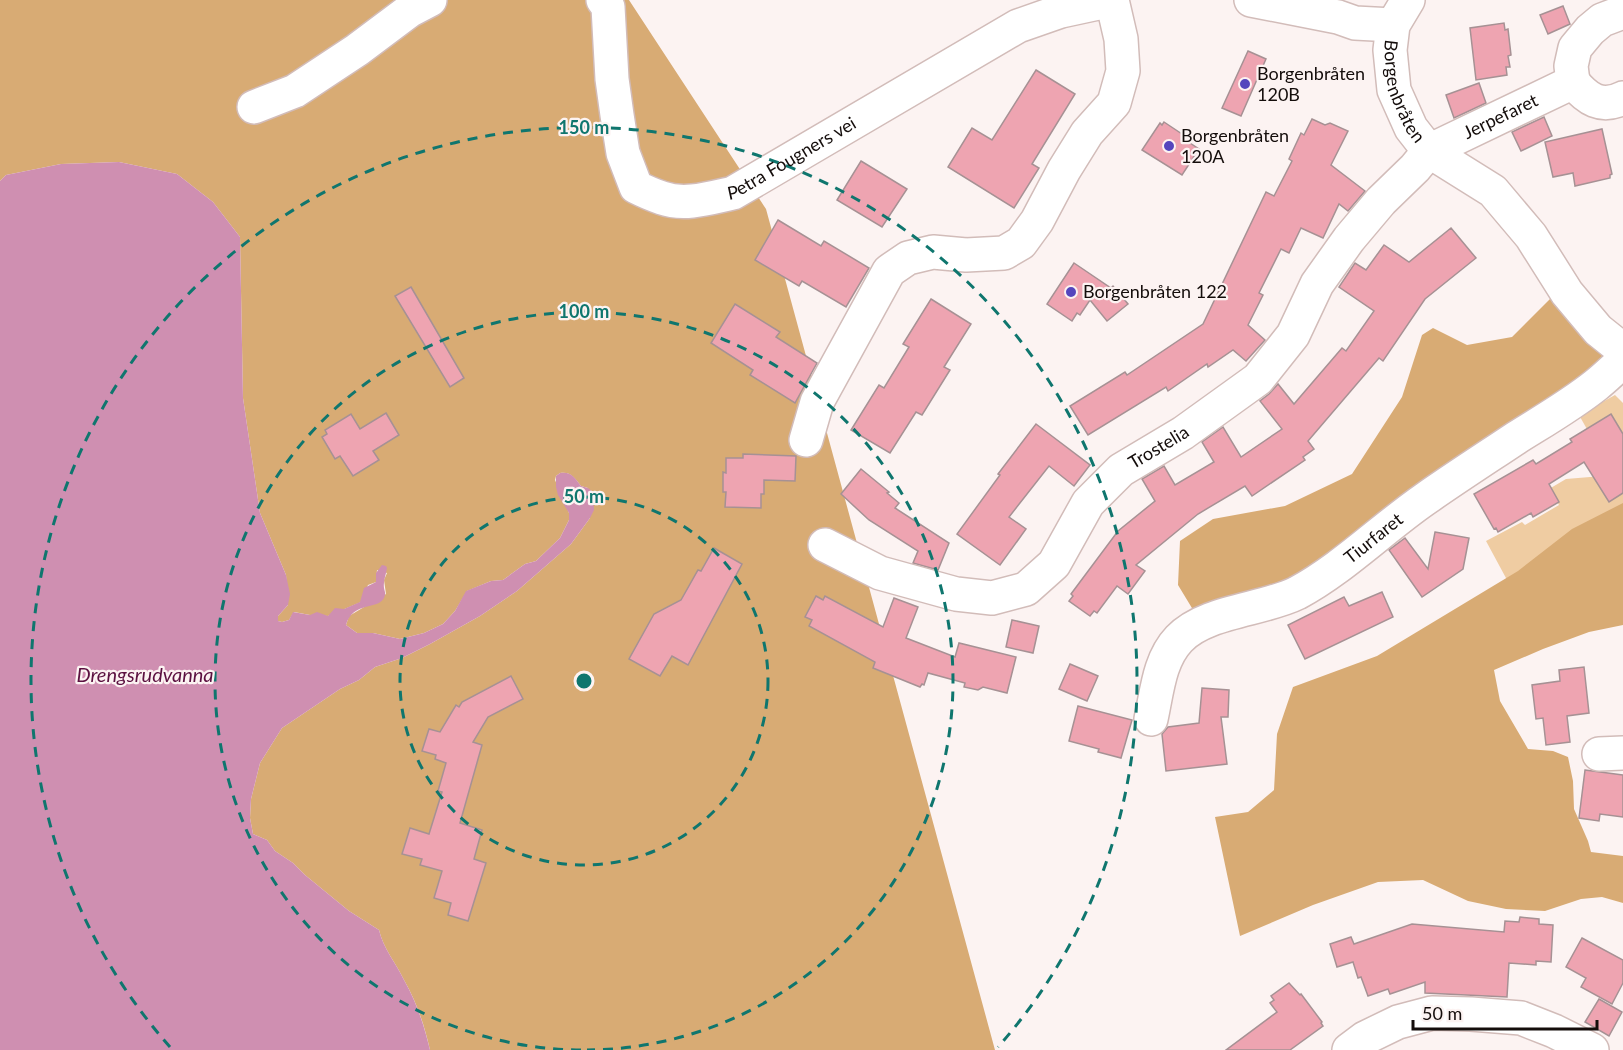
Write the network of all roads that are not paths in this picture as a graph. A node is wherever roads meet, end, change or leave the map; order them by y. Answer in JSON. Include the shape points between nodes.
{"nodes":[{"id":1,"x":430,"y":0,"type":"edge"},
{"id":2,"x":603,"y":0,"type":"edge"},
{"id":3,"x":1251,"y":0,"type":"edge"},
{"id":4,"x":1334,"y":9,"type":"edge"},
{"id":5,"x":1623,"y":12,"type":"edge"},
{"id":6,"x":1400,"y":13,"type":"edge"},
{"id":7,"x":1573,"y":82,"type":"junction"},
{"id":8,"x":1623,"y":98,"type":"edge"},
{"id":9,"x":254,"y":107,"type":"dead end"},
{"id":10,"x":1429,"y":151,"type":"junction"},
{"id":11,"x":1623,"y":350,"type":"edge"},
{"id":12,"x":1623,"y":361,"type":"edge"},
{"id":13,"x":806,"y":440,"type":"dead end"},
{"id":14,"x":825,"y":546,"type":"dead end"},
{"id":15,"x":1151,"y":719,"type":"dead end"},
{"id":16,"x":1349,"y":1050,"type":"edge"},
{"id":17,"x":1592,"y":1050,"type":"edge"}],
"edges":[{"from":1,"to":9,"type":"street","via":[[295,91]]},
{"from":2,"to":13,"type":"street","name":"Petra Fougners vei","via":[[608,7],[612,79],[623,153],[636,187],[678,202],[734,193],[1018,26],[1112,0],[1123,71],[1114,103],[1087,133],[1037,221],[1021,243],[1004,253],[933,252],[908,258],[889,271],[817,402]]},
{"from":3,"to":4,"type":"street"},
{"from":4,"to":6,"type":"street","name":"Borgenbråten","via":[[1355,23]]},
{"from":5,"to":7,"type":"street","via":[[1602,20],[1575,48]]},
{"from":6,"to":10,"type":"street","name":"Borgenbråten","via":[[1390,50],[1394,90],[1411,128]]},
{"from":7,"to":8,"type":"street","via":[[1582,94],[1598,103]]},
{"from":7,"to":10,"type":"street","name":"Jerpefaret"},
{"from":10,"to":11,"type":"street","via":[[1492,191],[1531,236],[1573,300],[1598,330]]},
{"from":10,"to":14,"type":"street","name":"Trostelia","via":[[1349,239],[1317,284],[1293,335],[1258,379],[1183,433],[1121,470],[1088,503],[1054,564],[1026,589],[992,598],[956,594],[880,573]]},
{"from":12,"to":15,"type":"street","name":"Tiurfaret","via":[[1552,417],[1425,500],[1324,576],[1296,593],[1193,628],[1179,639],[1164,661]]},
{"from":16,"to":17,"type":"street","via":[[1398,1022],[1431,1013],[1521,1018]]}]}
